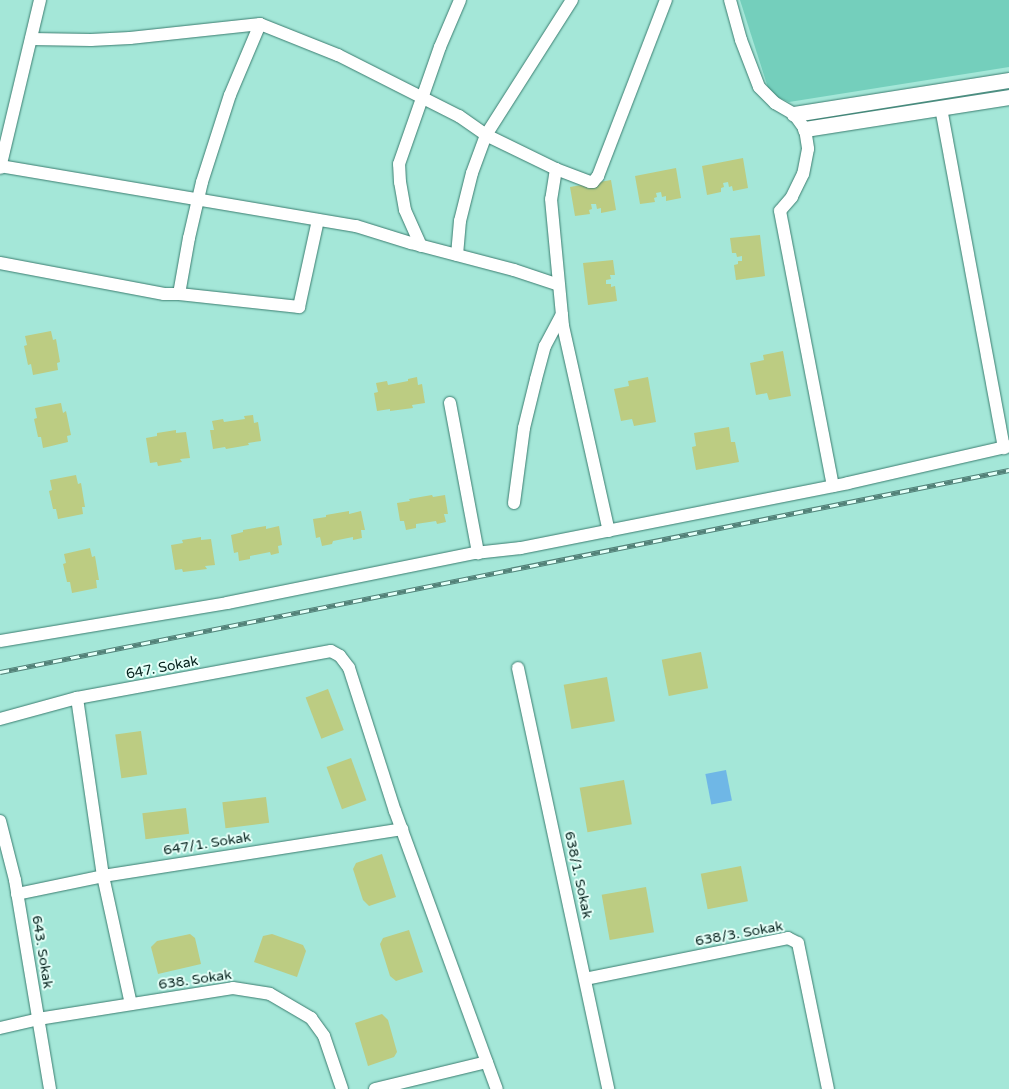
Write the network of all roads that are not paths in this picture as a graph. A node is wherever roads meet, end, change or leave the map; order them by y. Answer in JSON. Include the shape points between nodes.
{"nodes":[{"id":1,"x":40,"y":0,"type":"edge"},
{"id":2,"x":460,"y":0,"type":"edge"},
{"id":3,"x":572,"y":0,"type":"edge"},
{"id":4,"x":666,"y":0,"type":"edge"},
{"id":5,"x":730,"y":0,"type":"edge"},
{"id":6,"x":260,"y":24,"type":"junction"},
{"id":7,"x":31,"y":38,"type":"junction"},
{"id":8,"x":1009,"y":80,"type":"edge"},
{"id":9,"x":1009,"y":97,"type":"edge"},
{"id":10,"x":423,"y":98,"type":"junction"},
{"id":11,"x":941,"y":108,"type":"junction"},
{"id":12,"x":794,"y":114,"type":"junction"},
{"id":13,"x":805,"y":130,"type":"junction"},
{"id":14,"x":486,"y":135,"type":"junction"},
{"id":15,"x":0,"y":167,"type":"edge"},
{"id":16,"x":556,"y":169,"type":"junction"},
{"id":17,"x":198,"y":200,"type":"junction"},
{"id":18,"x":318,"y":220,"type":"junction"},
{"id":19,"x":421,"y":246,"type":"junction"},
{"id":20,"x":457,"y":255,"type":"junction"},
{"id":21,"x":0,"y":263,"type":"edge"},
{"id":22,"x":559,"y":285,"type":"junction"},
{"id":23,"x":179,"y":294,"type":"junction"},
{"id":24,"x":562,"y":313,"type":"junction"},
{"id":25,"x":450,"y":403,"type":"dead end"},
{"id":26,"x":1006,"y":447,"type":"edge"},
{"id":27,"x":832,"y":486,"type":"junction"},
{"id":28,"x":514,"y":503,"type":"dead end"},
{"id":29,"x":609,"y":531,"type":"junction"},
{"id":30,"x":478,"y":553,"type":"junction"},
{"id":31,"x":0,"y":641,"type":"edge"},
{"id":32,"x":518,"y":668,"type":"dead end"},
{"id":33,"x":77,"y":698,"type":"junction"},
{"id":34,"x":0,"y":719,"type":"edge"},
{"id":35,"x":0,"y":821,"type":"edge"},
{"id":36,"x":402,"y":829,"type":"junction"},
{"id":37,"x":103,"y":876,"type":"junction"},
{"id":38,"x":17,"y":894,"type":"junction"},
{"id":39,"x":585,"y":979,"type":"junction"},
{"id":40,"x":130,"y":1004,"type":"junction"},
{"id":41,"x":38,"y":1018,"type":"junction"},
{"id":42,"x":0,"y":1028,"type":"edge"},
{"id":43,"x":487,"y":1062,"type":"junction"},
{"id":44,"x":50,"y":1089,"type":"edge"},
{"id":45,"x":342,"y":1089,"type":"edge"},
{"id":46,"x":375,"y":1089,"type":"edge"},
{"id":47,"x":497,"y":1089,"type":"edge"},
{"id":48,"x":608,"y":1089,"type":"edge"},
{"id":49,"x":828,"y":1089,"type":"edge"}],
"edges":[{"from":1,"to":7,"type":"street"},
{"from":2,"to":10,"type":"street","via":[[440,47]]},
{"from":3,"to":14,"type":"street"},
{"from":4,"to":16,"type":"street","via":[[598,176],[590,182]]},
{"from":5,"to":12,"type":"street","via":[[741,40],[759,87],[774,103]]},
{"from":6,"to":7,"type":"street","via":[[91,40]]},
{"from":6,"to":10,"type":"street","via":[[338,55]]},
{"from":6,"to":17,"type":"street","via":[[230,95]]},
{"from":7,"to":15,"type":"street"},
{"from":8,"to":12,"type":"street"},
{"from":9,"to":11,"type":"street"},
{"from":10,"to":14,"type":"street","via":[[459,116]]},
{"from":10,"to":19,"type":"street","via":[[399,164],[405,210]]},
{"from":11,"to":13,"type":"street"},
{"from":11,"to":26,"type":"street"},
{"from":12,"to":13,"type":"street"},
{"from":13,"to":27,"type":"street","via":[[808,149],[803,174],[792,197],[780,211]]},
{"from":14,"to":16,"type":"street"},
{"from":14,"to":20,"type":"street","via":[[472,173],[460,221]]},
{"from":15,"to":17,"type":"street"},
{"from":16,"to":22,"type":"street","via":[[551,199]]},
{"from":17,"to":18,"type":"street"},
{"from":17,"to":23,"type":"street"},
{"from":18,"to":19,"type":"street","via":[[356,226]]},
{"from":18,"to":23,"type":"street","via":[[299,307]]},
{"from":19,"to":20,"type":"street"},
{"from":20,"to":22,"type":"street"},
{"from":21,"to":23,"type":"street","via":[[164,294]]},
{"from":22,"to":24,"type":"street"},
{"from":24,"to":28,"type":"street","via":[[545,346],[536,379],[524,428]]},
{"from":24,"to":29,"type":"street"},
{"from":25,"to":30,"type":"street"},
{"from":26,"to":27,"type":"street"},
{"from":27,"to":29,"type":"street"},
{"from":29,"to":30,"type":"street","via":[[521,548]]},
{"from":30,"to":31,"type":"street","via":[[227,603]]},
{"from":32,"to":39,"type":"street","name":"638/1. Sokak"},
{"from":33,"to":34,"type":"street","name":"647. Sokak"},
{"from":33,"to":36,"type":"street","name":"647. Sokak","via":[[331,651],[340,656],[349,668]]},
{"from":33,"to":37,"type":"street"},
{"from":35,"to":38,"type":"street","name":"643. Sokak"},
{"from":36,"to":37,"type":"street","name":"647/1. Sokak"},
{"from":36,"to":43,"type":"street"},
{"from":37,"to":38,"type":"street","name":"647/1. Sokak"},
{"from":37,"to":40,"type":"street"},
{"from":38,"to":41,"type":"street","name":"643. Sokak"},
{"from":39,"to":48,"type":"street","name":"638/1. Sokak"},
{"from":39,"to":49,"type":"street","name":"638/3. Sokak","via":[[788,938],[798,942]]},
{"from":40,"to":41,"type":"street","name":"638. Sokak"},
{"from":40,"to":45,"type":"street","name":"638. Sokak","via":[[234,988],[270,994],[311,1018],[324,1036]]},
{"from":41,"to":42,"type":"street","name":"638. Sokak"},
{"from":41,"to":44,"type":"street","name":"643. Sokak"},
{"from":43,"to":46,"type":"street"},
{"from":43,"to":47,"type":"street"}]}
